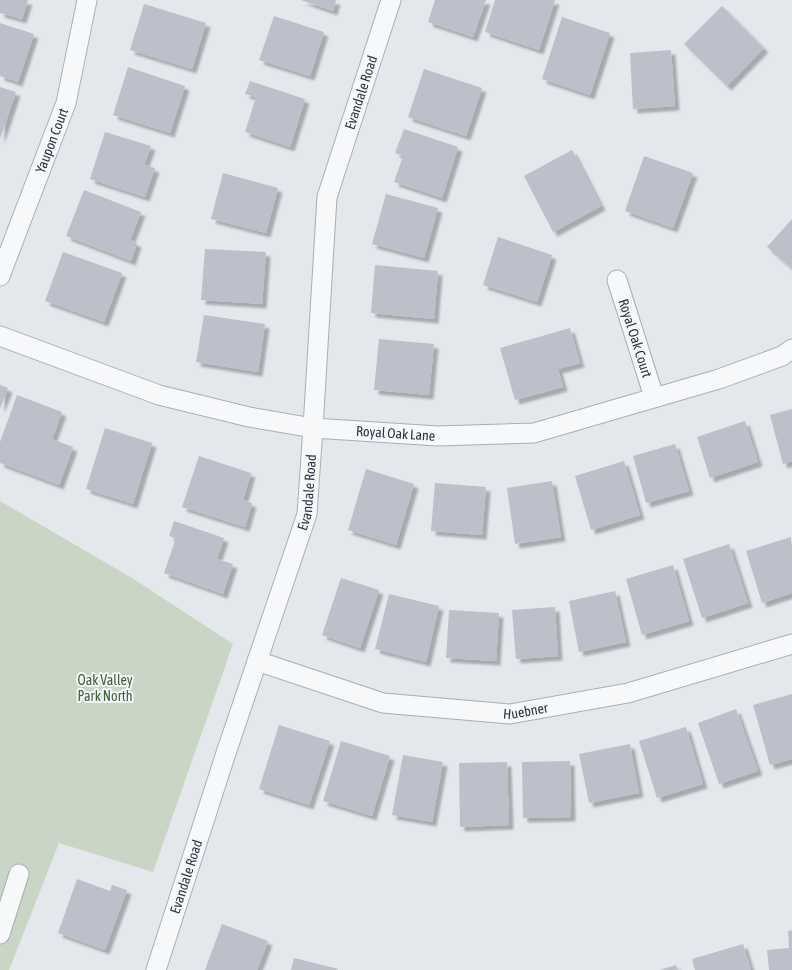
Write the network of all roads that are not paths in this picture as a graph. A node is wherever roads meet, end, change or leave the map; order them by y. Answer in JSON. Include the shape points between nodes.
{"nodes":[{"id":1,"x":87,"y":0,"type":"edge"},
{"id":2,"x":391,"y":0,"type":"edge"},
{"id":3,"x":0,"y":276,"type":"edge"},
{"id":4,"x":617,"y":280,"type":"dead end"},
{"id":5,"x":0,"y":336,"type":"edge"},
{"id":6,"x":792,"y":349,"type":"edge"},
{"id":7,"x":654,"y":398,"type":"junction"},
{"id":8,"x":313,"y":428,"type":"junction"},
{"id":9,"x":792,"y":644,"type":"edge"},
{"id":10,"x":257,"y":662,"type":"junction"},
{"id":11,"x":19,"y":874,"type":"dead end"},
{"id":12,"x":0,"y":934,"type":"edge"},
{"id":13,"x":156,"y":970,"type":"edge"}],
"edges":[{"from":1,"to":3,"type":"street","name":"Yaupon Court","via":[[66,103]]},
{"from":2,"to":8,"type":"street","name":"Evandale Road","via":[[327,196]]},
{"from":4,"to":7,"type":"street","name":"Royal Oak Court"},
{"from":5,"to":8,"type":"street","name":"Royal Oak Lane","via":[[159,395],[249,417]]},
{"from":6,"to":7,"type":"street","name":"Royal Oak Lane","via":[[782,356],[719,379]]},
{"from":7,"to":8,"type":"street","name":"Royal Oak Lane","via":[[534,433],[438,436]]},
{"from":8,"to":10,"type":"street","name":"Evandale Road","via":[[307,514]]},
{"from":9,"to":10,"type":"street","name":"Huebner","via":[[628,693],[510,714],[383,703]]},
{"from":10,"to":13,"type":"street","name":"Evandale Road"},
{"from":11,"to":12,"type":"street"}]}
